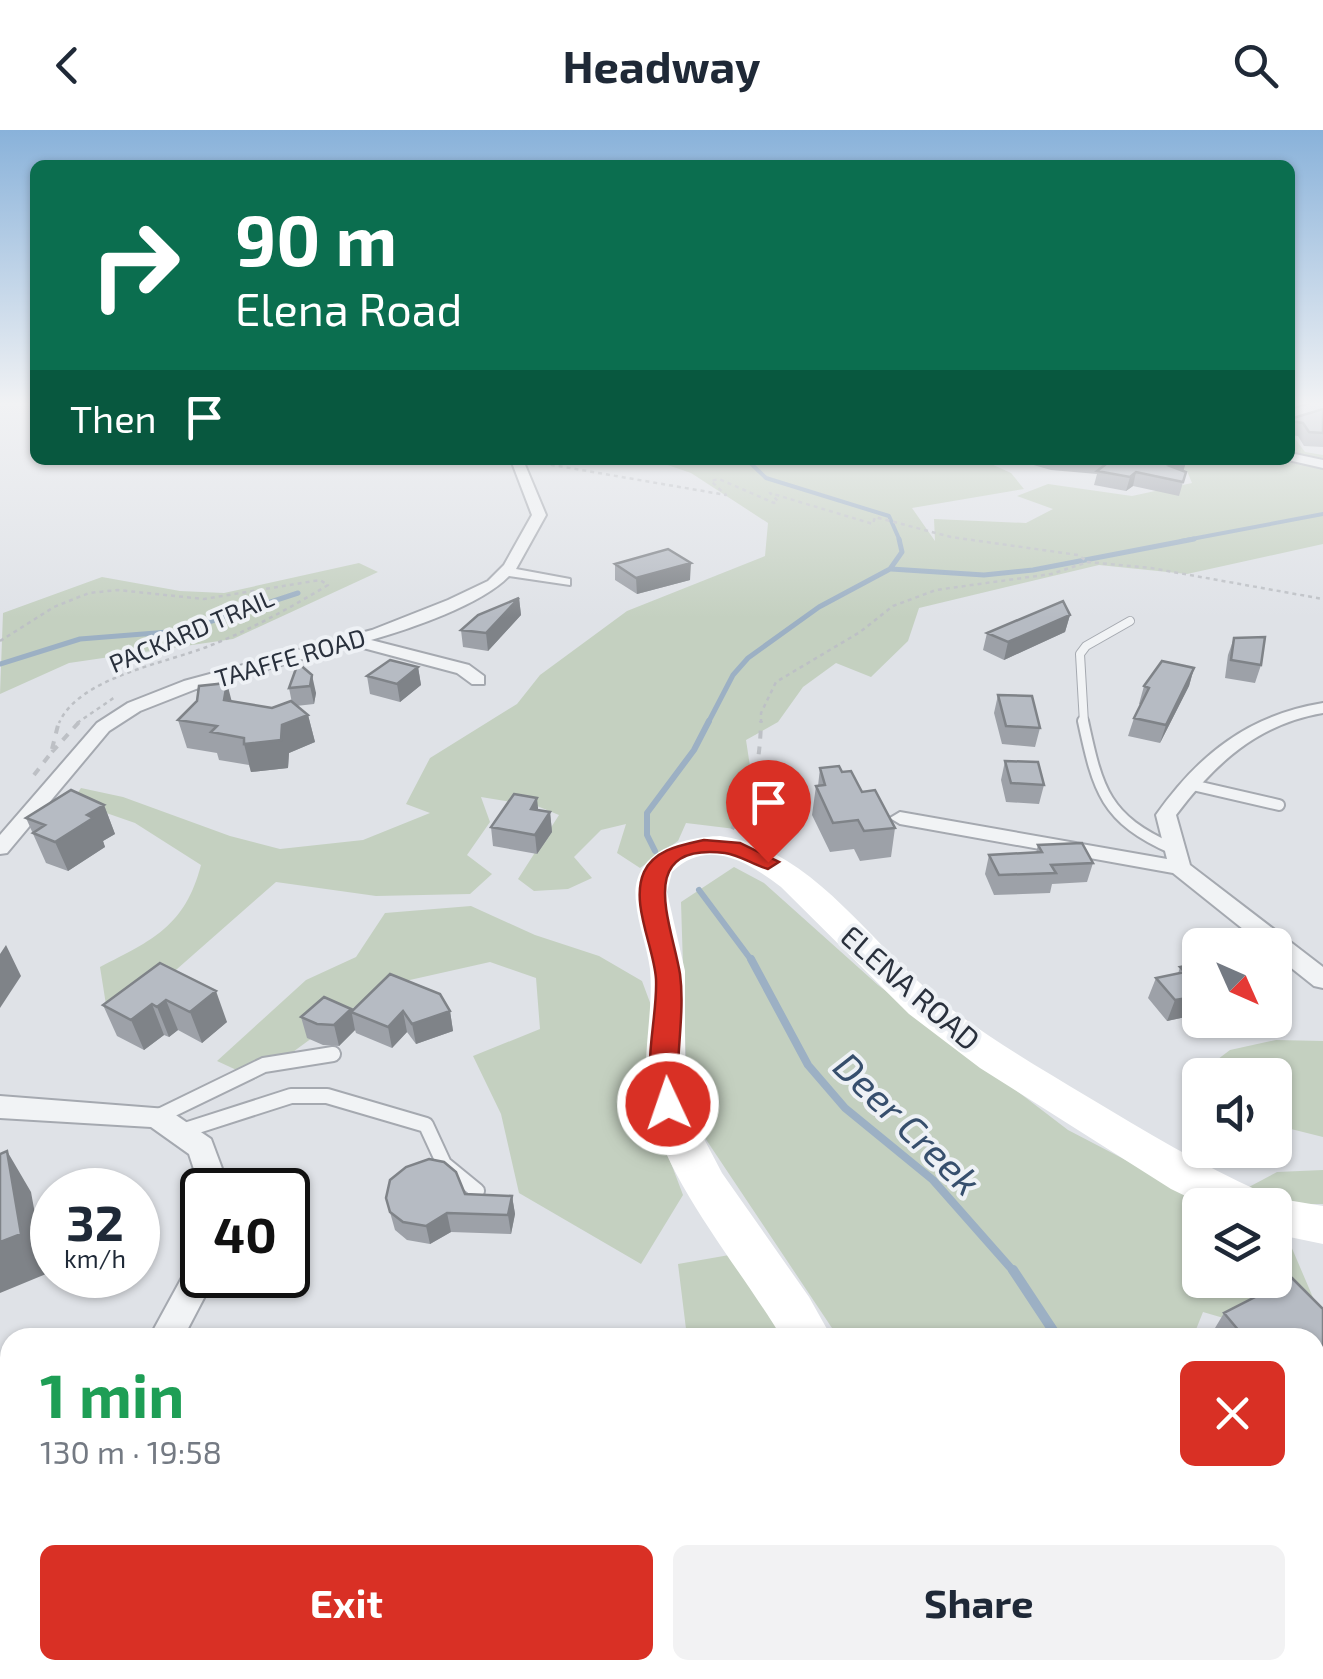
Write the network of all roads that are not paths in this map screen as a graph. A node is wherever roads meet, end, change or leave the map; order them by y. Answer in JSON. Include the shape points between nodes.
{"nodes":[{"id":1,"x":522,"y":473,"type":"edge"},
{"id":2,"x":506,"y":570,"type":"junction"},
{"id":3,"x":565,"y":582,"type":"dead end"},
{"id":4,"x":1130,"y":622,"type":"dead end"},
{"id":5,"x":352,"y":640,"type":"junction"},
{"id":6,"x":478,"y":680,"type":"dead end"},
{"id":7,"x":1323,"y":708,"type":"edge"},
{"id":8,"x":1188,"y":784,"type":"junction"},
{"id":9,"x":1279,"y":805,"type":"dead end"},
{"id":10,"x":900,"y":818,"type":"dead end"},
{"id":11,"x":0,"y":848,"type":"edge"},
{"id":12,"x":1176,"y":859,"type":"junction"},
{"id":13,"x":1323,"y":980,"type":"edge"},
{"id":14,"x":333,"y":1054,"type":"dead end"},
{"id":15,"x":0,"y":1107,"type":"edge"},
{"id":16,"x":168,"y":1125,"type":"junction"},
{"id":17,"x":208,"y":1168,"type":"edge"},
{"id":18,"x":1210,"y":1188,"type":"edge"},
{"id":19,"x":477,"y":1191,"type":"edge"},
{"id":20,"x":1292,"y":1219,"type":"edge"},
{"id":21,"x":1323,"y":1225,"type":"edge"},
{"id":22,"x":187,"y":1298,"type":"edge"},
{"id":23,"x":171,"y":1328,"type":"edge"},
{"id":24,"x":802,"y":1328,"type":"edge"}],
"edges":[{"from":1,"to":2,"type":"street","name":"TAAFFE ROAD","via":[[539,516]]},
{"from":2,"to":3,"type":"street"},
{"from":2,"to":5,"type":"street","name":"TAAFFE ROAD","via":[[454,603]]},
{"from":4,"to":12,"type":"lane","via":[[1080,654],[1079,708],[1118,815]]},
{"from":5,"to":6,"type":"street","via":[[463,669]]},
{"from":5,"to":11,"type":"street","name":"TAAFFE ROAD","via":[[134,706],[103,727]]},
{"from":7,"to":8,"type":"street","via":[[1254,728]]},
{"from":8,"to":9,"type":"lane"},
{"from":8,"to":12,"type":"street","via":[[1166,814]]},
{"from":10,"to":12,"type":"street"},
{"from":12,"to":13,"type":"street"},
{"from":14,"to":16,"type":"lane","via":[[308,1053],[210,1088]]},
{"from":15,"to":16,"type":"street"},
{"from":16,"to":17,"type":"street","via":[[201,1147]]},
{"from":16,"to":19,"type":"lane","via":[[291,1096],[327,1096],[426,1125],[444,1164]]},
{"from":18,"to":24,"type":"street","name":"ELENA ROAD","via":[[993,1058],[922,1005],[792,880],[752,853],[721,846],[672,855],[655,872],[651,892],[668,978],[668,1104],[723,1210]]},
{"from":20,"to":21,"type":"street"},
{"from":22,"to":23,"type":"street"}]}
